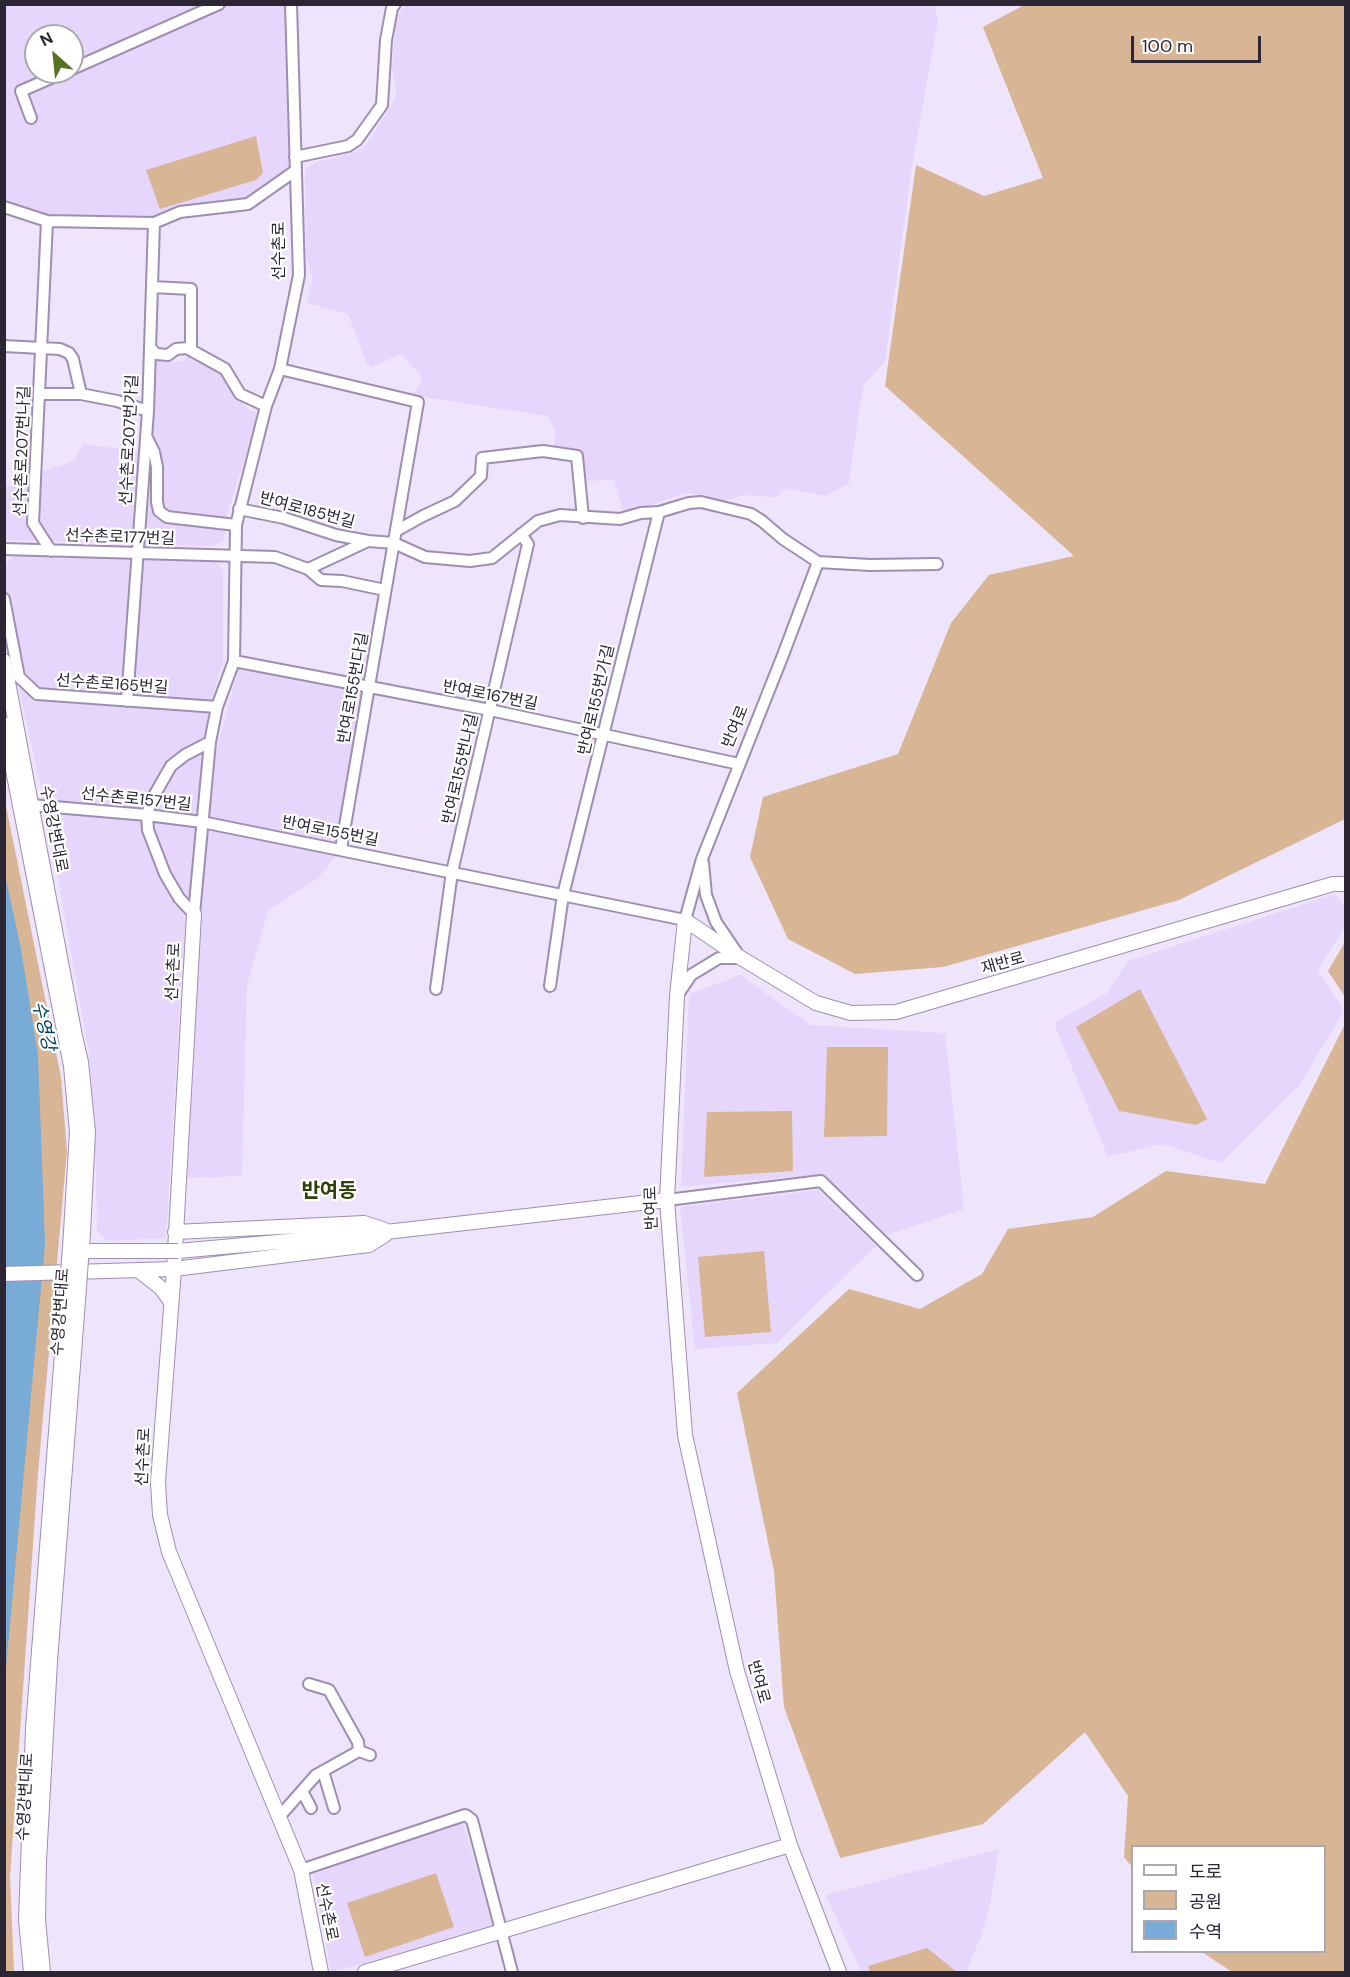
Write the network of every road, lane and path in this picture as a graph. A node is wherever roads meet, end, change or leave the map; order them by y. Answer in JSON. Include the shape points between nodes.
{"nodes":[{"id":1,"x":219,"y":4,"type":"edge"},
{"id":2,"x":291,"y":4,"type":"edge"},
{"id":3,"x":395,"y":4,"type":"edge"},
{"id":4,"x":84,"y":64,"type":"edge"},
{"id":5,"x":37,"y":84,"type":"edge"},
{"id":6,"x":31,"y":118,"type":"dead end"},
{"id":7,"x":295,"y":157,"type":"junction"},
{"id":8,"x":295,"y":171,"type":"junction"},
{"id":9,"x":4,"y":207,"type":"edge"},
{"id":10,"x":47,"y":221,"type":"junction"},
{"id":11,"x":154,"y":223,"type":"junction"},
{"id":12,"x":152,"y":287,"type":"junction"},
{"id":13,"x":4,"y":346,"type":"edge"},
{"id":14,"x":150,"y":347,"type":"junction"},
{"id":15,"x":41,"y":348,"type":"junction"},
{"id":16,"x":191,"y":350,"type":"junction"},
{"id":17,"x":280,"y":369,"type":"junction"},
{"id":18,"x":40,"y":394,"type":"junction"},
{"id":19,"x":81,"y":394,"type":"junction"},
{"id":20,"x":266,"y":406,"type":"junction"},
{"id":21,"x":148,"y":411,"type":"junction"},
{"id":22,"x":146,"y":436,"type":"junction"},
{"id":23,"x":239,"y":508,"type":"junction"},
{"id":24,"x":659,"y":512,"type":"junction"},
{"id":25,"x":583,"y":518,"type":"junction"},
{"id":26,"x":236,"y":525,"type":"junction"},
{"id":27,"x":396,"y":531,"type":"junction"},
{"id":28,"x":522,"y":534,"type":"junction"},
{"id":29,"x":368,"y":541,"type":"junction"},
{"id":30,"x":394,"y":543,"type":"junction"},
{"id":31,"x":4,"y":549,"type":"edge"},
{"id":32,"x":51,"y":551,"type":"junction"},
{"id":33,"x":138,"y":553,"type":"junction"},
{"id":34,"x":234,"y":556,"type":"junction"},
{"id":35,"x":818,"y":562,"type":"junction"},
{"id":36,"x":937,"y":564,"type":"dead end"},
{"id":37,"x":308,"y":569,"type":"junction"},
{"id":38,"x":385,"y":590,"type":"junction"},
{"id":39,"x":4,"y":599,"type":"edge"},
{"id":40,"x":4,"y":661,"type":"edge"},
{"id":41,"x":234,"y":661,"type":"junction"},
{"id":42,"x":369,"y":688,"type":"junction"},
{"id":43,"x":127,"y":701,"type":"junction"},
{"id":44,"x":218,"y":707,"type":"junction"},
{"id":45,"x":490,"y":710,"type":"junction"},
{"id":46,"x":4,"y":724,"type":"edge"},
{"id":47,"x":604,"y":735,"type":"junction"},
{"id":48,"x":210,"y":742,"type":"junction"},
{"id":49,"x":739,"y":764,"type":"junction"},
{"id":50,"x":31,"y":806,"type":"junction"},
{"id":51,"x":147,"y":815,"type":"junction"},
{"id":52,"x":202,"y":822,"type":"junction"},
{"id":53,"x":341,"y":849,"type":"junction"},
{"id":54,"x":702,"y":859,"type":"junction"},
{"id":55,"x":452,"y":872,"type":"junction"},
{"id":56,"x":1346,"y":884,"type":"edge"},
{"id":57,"x":563,"y":894,"type":"junction"},
{"id":58,"x":194,"y":914,"type":"junction"},
{"id":59,"x":685,"y":920,"type":"junction"},
{"id":60,"x":741,"y":958,"type":"junction"},
{"id":61,"x":550,"y":986,"type":"dead end"},
{"id":62,"x":436,"y":989,"type":"dead end"},
{"id":63,"x":677,"y":996,"type":"junction"},
{"id":64,"x":667,"y":1200,"type":"junction"},
{"id":65,"x":77,"y":1232,"type":"junction"},
{"id":66,"x":176,"y":1232,"type":"junction"},
{"id":67,"x":383,"y":1233,"type":"junction"},
{"id":68,"x":76,"y":1251,"type":"junction"},
{"id":69,"x":174,"y":1269,"type":"junction"},
{"id":70,"x":138,"y":1270,"type":"junction"},
{"id":71,"x":4,"y":1274,"type":"edge"},
{"id":72,"x":917,"y":1275,"type":"dead end"},
{"id":73,"x":72,"y":1302,"type":"junction"},
{"id":74,"x":171,"y":1302,"type":"junction"},
{"id":75,"x":309,"y":1684,"type":"dead end"},
{"id":76,"x":359,"y":1751,"type":"junction"},
{"id":77,"x":370,"y":1755,"type":"dead end"},
{"id":78,"x":323,"y":1771,"type":"junction"},
{"id":79,"x":302,"y":1791,"type":"junction"},
{"id":80,"x":311,"y":1808,"type":"dead end"},
{"id":81,"x":334,"y":1808,"type":"dead end"},
{"id":82,"x":279,"y":1817,"type":"junction"},
{"id":83,"x":790,"y":1845,"type":"junction"},
{"id":84,"x":301,"y":1870,"type":"junction"},
{"id":85,"x":501,"y":1933,"type":"junction"},
{"id":86,"x":30,"y":1972,"type":"edge"},
{"id":87,"x":43,"y":1972,"type":"edge"},
{"id":88,"x":321,"y":1972,"type":"edge"},
{"id":89,"x":365,"y":1972,"type":"edge"},
{"id":90,"x":512,"y":1972,"type":"edge"},
{"id":91,"x":839,"y":1972,"type":"edge"}],
"edges":[{"from":1,"to":4,"type":"street"},
{"from":2,"to":7,"type":"street","name":"선수촌로"},
{"from":3,"to":7,"type":"street","via":[[386,40],[381,105],[376,114],[348,146]]},
{"from":5,"to":6,"type":"street","via":[[21,91]]},
{"from":7,"to":8,"type":"street","name":"선수촌로"},
{"from":8,"to":11,"type":"street","via":[[248,204],[180,212]]},
{"from":8,"to":17,"type":"street","name":"선수촌로","via":[[299,275]]},
{"from":9,"to":10,"type":"street"},
{"from":10,"to":11,"type":"street"},
{"from":10,"to":15,"type":"street","name":"선수촌로207번나길"},
{"from":11,"to":12,"type":"street","name":"선수촌로207번가길"},
{"from":12,"to":14,"type":"street","name":"선수촌로207번가길"},
{"from":12,"to":16,"type":"street","via":[[191,289]]},
{"from":13,"to":15,"type":"street"},
{"from":14,"to":16,"type":"street","via":[[156,354],[168,355],[176,349]]},
{"from":14,"to":21,"type":"street","name":"선수촌로207번가길"},
{"from":15,"to":18,"type":"street","name":"선수촌로207번나길"},
{"from":15,"to":19,"type":"street","via":[[69,353],[74,359]]},
{"from":16,"to":20,"type":"street","via":[[225,369],[240,394]]},
{"from":17,"to":20,"type":"street","name":"선수촌로"},
{"from":17,"to":27,"type":"street","name":"반여로155번다길","via":[[418,402]]},
{"from":18,"to":19,"type":"street"},
{"from":18,"to":32,"type":"street","name":"선수촌로207번나길","via":[[33,523]]},
{"from":19,"to":21,"type":"street"},
{"from":20,"to":23,"type":"street","name":"선수촌로"},
{"from":21,"to":22,"type":"street","name":"선수촌로207번가길"},
{"from":22,"to":26,"type":"street","via":[[157,467],[159,510],[167,517]]},
{"from":22,"to":33,"type":"street","name":"선수촌로207번가길"},
{"from":23,"to":26,"type":"street","name":"선수촌로"},
{"from":23,"to":29,"type":"street","name":"반여로185번길","via":[[336,536]]},
{"from":24,"to":25,"type":"street","name":"반여로185번길","via":[[620,519]]},
{"from":24,"to":35,"type":"street","name":"반여로185번길","via":[[700,502],[751,514]]},
{"from":24,"to":47,"type":"street","name":"반여로155번가길"},
{"from":25,"to":27,"type":"street","via":[[577,456],[543,452],[482,458],[481,476],[455,501]]},
{"from":25,"to":28,"type":"street","name":"반여로185번길","via":[[560,515],[537,520]]},
{"from":26,"to":34,"type":"street","name":"선수촌로"},
{"from":27,"to":30,"type":"street","name":"반여로155번다길"},
{"from":28,"to":30,"type":"street","name":"반여로185번길","via":[[492,558],[470,561],[425,557]]},
{"from":28,"to":45,"type":"street","name":"반여로155번나길","via":[[528,544]]},
{"from":29,"to":30,"type":"street","name":"반여로185번길"},
{"from":29,"to":37,"type":"street","name":"반여로185번길"},
{"from":30,"to":38,"type":"street","name":"반여로155번다길"},
{"from":31,"to":32,"type":"street","name":"선수촌로177번길"},
{"from":32,"to":33,"type":"street","name":"선수촌로177번길"},
{"from":33,"to":34,"type":"street","name":"선수촌로177번길"},
{"from":33,"to":43,"type":"street","name":"선수촌로207번가길"},
{"from":34,"to":37,"type":"street","via":[[275,557]]},
{"from":34,"to":41,"type":"street","name":"선수촌로"},
{"from":35,"to":36,"type":"street"},
{"from":35,"to":49,"type":"street","name":"반여로"},
{"from":37,"to":38,"type":"street","via":[[321,580]]},
{"from":38,"to":42,"type":"street","name":"반여로155번다길"},
{"from":39,"to":43,"type":"street","name":"선수촌로165번길","via":[[19,677],[37,694]]},
{"from":40,"to":50,"type":"main road","name":"수영강변대로"},
{"from":41,"to":42,"type":"street","name":"반여로167번길"},
{"from":41,"to":44,"type":"street","name":"선수촌로"},
{"from":42,"to":45,"type":"street","name":"반여로167번길"},
{"from":42,"to":53,"type":"street","name":"반여로155번다길"},
{"from":43,"to":44,"type":"street","name":"선수촌로165번길"},
{"from":44,"to":48,"type":"street","name":"선수촌로"},
{"from":45,"to":47,"type":"street","name":"반여로167번길"},
{"from":45,"to":55,"type":"street","name":"반여로155번나길"},
{"from":46,"to":65,"type":"main road","name":"수영강변대로","via":[[71,1066]]},
{"from":47,"to":49,"type":"street","name":"반여로167번길"},
{"from":47,"to":57,"type":"street","name":"반여로155번가길"},
{"from":48,"to":51,"type":"street","via":[[171,766]]},
{"from":48,"to":52,"type":"street","name":"선수촌로"},
{"from":49,"to":54,"type":"street","name":"반여로"},
{"from":50,"to":51,"type":"street","name":"선수촌로157번길"},
{"from":50,"to":65,"type":"main road","name":"수영강변대로","via":[[81,1062],[88,1132]]},
{"from":51,"to":52,"type":"street","name":"선수촌로157번길"},
{"from":51,"to":58,"type":"street","via":[[148,830],[165,874]]},
{"from":52,"to":53,"type":"street","name":"반여로155번길"},
{"from":52,"to":58,"type":"street","name":"선수촌로"},
{"from":53,"to":55,"type":"street","name":"반여로155번길"},
{"from":54,"to":59,"type":"street","name":"반여로"},
{"from":54,"to":60,"type":"street","via":[[706,895],[716,922]]},
{"from":55,"to":57,"type":"street","name":"반여로155번길"},
{"from":55,"to":62,"type":"street"},
{"from":56,"to":60,"type":"main road","name":"재반로","via":[[1333,884],[896,1012],[851,1013],[816,1003]]},
{"from":57,"to":59,"type":"street","name":"반여로155번길"},
{"from":57,"to":61,"type":"street"},
{"from":58,"to":66,"type":"main road","name":"선수촌로"},
{"from":59,"to":60,"type":"main road","name":"재반로"},
{"from":59,"to":63,"type":"main road","name":"반여로"},
{"from":60,"to":63,"type":"street","via":[[719,958],[691,975]]},
{"from":63,"to":64,"type":"main road","name":"반여로"},
{"from":64,"to":67,"type":"main road"},
{"from":64,"to":72,"type":"street","via":[[821,1180]]},
{"from":64,"to":83,"type":"main road","name":"반여로","via":[[685,1435],[736,1671]]},
{"from":65,"to":68,"type":"main road","name":"수영강변대로","bridge":true},
{"from":66,"to":67,"type":"main road","via":[[364,1223]]},
{"from":66,"to":69,"type":"main road","name":"선수촌로"},
{"from":67,"to":68,"type":"main road","bridge":true,"via":[[178,1251]]},
{"from":67,"to":69,"type":"main road","via":[[369,1245]]},
{"from":68,"to":73,"type":"main road","name":"수영강변대로","bridge":true},
{"from":69,"to":70,"type":"main road"},
{"from":69,"to":74,"type":"main road","name":"선수촌로"},
{"from":70,"to":71,"type":"main road"},
{"from":70,"to":74,"type":"main road","via":[[161,1288]]},
{"from":73,"to":86,"type":"main road","name":"수영강변대로","via":[[33,1728],[26,1920]]},
{"from":73,"to":87,"type":"main road","name":"수영강변대로","via":[[39,1861],[38,1920]]},
{"from":74,"to":82,"type":"main road","name":"선수촌로","via":[[158,1482],[160,1515],[169,1552]]},
{"from":75,"to":76,"type":"street","via":[[329,1689],[358,1742]]},
{"from":76,"to":77,"type":"street"},
{"from":76,"to":78,"type":"street"},
{"from":78,"to":79,"type":"street"},
{"from":78,"to":81,"type":"street"},
{"from":79,"to":80,"type":"street"},
{"from":79,"to":82,"type":"street"},
{"from":82,"to":84,"type":"main road","name":"선수촌로"},
{"from":83,"to":85,"type":"main road"},
{"from":83,"to":91,"type":"main road","name":"반여로"},
{"from":84,"to":85,"type":"street","via":[[465,1815],[472,1820]]},
{"from":84,"to":88,"type":"main road","name":"선수촌로"},
{"from":85,"to":89,"type":"main road"},
{"from":85,"to":90,"type":"street"}]}
